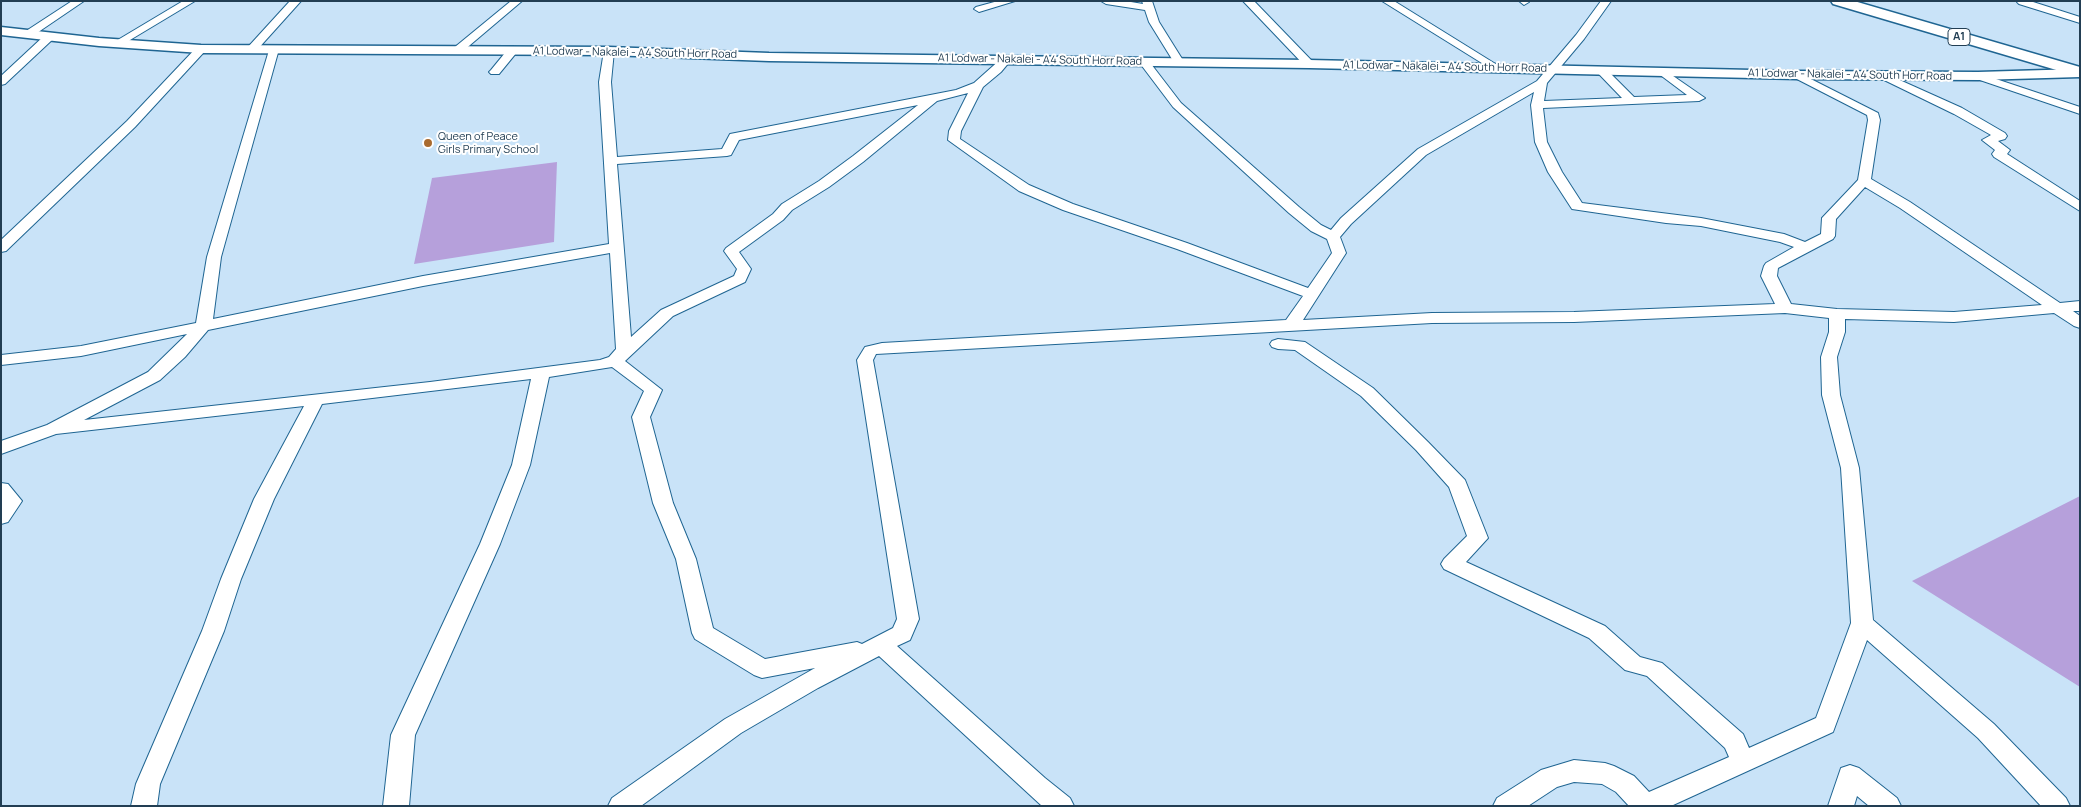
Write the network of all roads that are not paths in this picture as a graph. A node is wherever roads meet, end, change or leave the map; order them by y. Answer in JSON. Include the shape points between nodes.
{"nodes":[{"id":1,"x":79,"y":1,"type":"edge"},
{"id":2,"x":190,"y":1,"type":"edge"},
{"id":3,"x":296,"y":1,"type":"edge"},
{"id":4,"x":516,"y":1,"type":"edge"},
{"id":5,"x":1010,"y":1,"type":"edge"},
{"id":6,"x":1106,"y":1,"type":"edge"},
{"id":7,"x":1248,"y":1,"type":"edge"},
{"id":8,"x":1387,"y":1,"type":"edge"},
{"id":9,"x":1606,"y":1,"type":"edge"},
{"id":10,"x":1838,"y":1,"type":"edge"},
{"id":11,"x":2022,"y":2,"type":"dead end"},
{"id":12,"x":1148,"y":5,"type":"edge"},
{"id":13,"x":979,"y":9,"type":"dead end"},
{"id":14,"x":2080,"y":20,"type":"edge"},
{"id":15,"x":1,"y":31,"type":"edge"},
{"id":16,"x":27,"y":35,"type":"junction"},
{"id":17,"x":48,"y":38,"type":"junction"},
{"id":18,"x":116,"y":44,"type":"junction"},
{"id":19,"x":201,"y":48,"type":"junction"},
{"id":20,"x":252,"y":49,"type":"junction"},
{"id":21,"x":274,"y":49,"type":"junction"},
{"id":22,"x":459,"y":49,"type":"junction"},
{"id":23,"x":513,"y":50,"type":"junction"},
{"id":24,"x":609,"y":51,"type":"junction"},
{"id":25,"x":1006,"y":60,"type":"junction"},
{"id":26,"x":1144,"y":62,"type":"junction"},
{"id":27,"x":1179,"y":62,"type":"junction"},
{"id":28,"x":1309,"y":64,"type":"junction"},
{"id":29,"x":1497,"y":68,"type":"junction"},
{"id":30,"x":1551,"y":70,"type":"junction"},
{"id":31,"x":1602,"y":71,"type":"junction"},
{"id":32,"x":495,"y":72,"type":"dead end"},
{"id":33,"x":1663,"y":72,"type":"junction"},
{"id":34,"x":2080,"y":73,"type":"edge"},
{"id":35,"x":1797,"y":75,"type":"junction"},
{"id":36,"x":1884,"y":76,"type":"junction"},
{"id":37,"x":1978,"y":76,"type":"junction"},
{"id":38,"x":1,"y":82,"type":"edge"},
{"id":39,"x":1541,"y":84,"type":"junction"},
{"id":40,"x":978,"y":85,"type":"junction"},
{"id":41,"x":933,"y":99,"type":"junction"},
{"id":42,"x":1631,"y":101,"type":"junction"},
{"id":43,"x":1537,"y":105,"type":"junction"},
{"id":44,"x":2080,"y":111,"type":"edge"},
{"id":45,"x":611,"y":161,"type":"junction"},
{"id":46,"x":1864,"y":181,"type":"junction"},
{"id":47,"x":2080,"y":207,"type":"edge"},
{"id":48,"x":1333,"y":237,"type":"junction"},
{"id":49,"x":617,"y":247,"type":"junction"},
{"id":50,"x":1805,"y":247,"type":"junction"},
{"id":51,"x":1,"y":248,"type":"edge"},
{"id":52,"x":1311,"y":294,"type":"junction"},
{"id":53,"x":2080,"y":306,"type":"edge"},
{"id":54,"x":1785,"y":308,"type":"junction"},
{"id":55,"x":2056,"y":308,"type":"junction"},
{"id":56,"x":1837,"y":314,"type":"junction"},
{"id":57,"x":2080,"y":322,"type":"edge"},
{"id":58,"x":204,"y":325,"type":"junction"},
{"id":59,"x":1291,"y":325,"type":"junction"},
{"id":60,"x":1278,"y":344,"type":"dead end"},
{"id":61,"x":618,"y":358,"type":"junction"},
{"id":62,"x":1,"y":360,"type":"edge"},
{"id":63,"x":541,"y":373,"type":"junction"},
{"id":64,"x":316,"y":400,"type":"junction"},
{"id":65,"x":53,"y":429,"type":"junction"},
{"id":66,"x":1,"y":448,"type":"edge"},
{"id":67,"x":1,"y":489,"type":"edge"},
{"id":68,"x":1,"y":517,"type":"edge"},
{"id":69,"x":1862,"y":623,"type":"junction"},
{"id":70,"x":882,"y":646,"type":"junction"},
{"id":71,"x":1743,"y":761,"type":"junction"},
{"id":72,"x":1646,"y":805,"type":"edge"},
{"id":73,"x":144,"y":806,"type":"edge"},
{"id":74,"x":396,"y":806,"type":"edge"},
{"id":75,"x":621,"y":806,"type":"edge"},
{"id":76,"x":1061,"y":806,"type":"edge"},
{"id":77,"x":1506,"y":806,"type":"edge"},
{"id":78,"x":1841,"y":806,"type":"edge"},
{"id":79,"x":1888,"y":806,"type":"edge"},
{"id":80,"x":2057,"y":806,"type":"edge"}],
"edges":[{"from":1,"to":16,"type":"street"},
{"from":2,"to":18,"type":"street"},
{"from":3,"to":20,"type":"street"},
{"from":4,"to":22,"type":"street"},
{"from":5,"to":13,"type":"street"},
{"from":6,"to":12,"type":"street"},
{"from":7,"to":28,"type":"street"},
{"from":8,"to":29,"type":"street"},
{"from":9,"to":30,"type":"street"},
{"from":10,"to":34,"type":"highway","number":"A1"},
{"from":11,"to":14,"type":"street"},
{"from":12,"to":27,"type":"street","via":[[1154,22]]},
{"from":15,"to":16,"type":"main road","name":"A1 Lodwar - Nakalei - A4 South Horr Road"},
{"from":16,"to":17,"type":"main road","name":"A1 Lodwar - Nakalei - A4 South Horr Road"},
{"from":17,"to":18,"type":"main road","name":"A1 Lodwar - Nakalei - A4 South Horr Road"},
{"from":17,"to":38,"type":"street"},
{"from":18,"to":19,"type":"main road","name":"A1 Lodwar - Nakalei - A4 South Horr Road"},
{"from":19,"to":20,"type":"main road","name":"A1 Lodwar - Nakalei - A4 South Horr Road"},
{"from":19,"to":51,"type":"street","via":[[131,124]]},
{"from":20,"to":21,"type":"main road","name":"A1 Lodwar - Nakalei - A4 South Horr Road"},
{"from":21,"to":22,"type":"main road","name":"A1 Lodwar - Nakalei - A4 South Horr Road"},
{"from":21,"to":58,"type":"street","via":[[214,257]]},
{"from":22,"to":23,"type":"main road","name":"A1 Lodwar - Nakalei - A4 South Horr Road"},
{"from":23,"to":24,"type":"main road","name":"A1 Lodwar - Nakalei - A4 South Horr Road"},
{"from":23,"to":32,"type":"street"},
{"from":24,"to":25,"type":"main road","name":"A1 Lodwar - Nakalei - A4 South Horr Road"},
{"from":24,"to":45,"type":"street","via":[[605,82]]},
{"from":25,"to":26,"type":"main road","name":"A1 Lodwar - Nakalei - A4 South Horr Road"},
{"from":25,"to":40,"type":"street"},
{"from":26,"to":27,"type":"main road","name":"A1 Lodwar - Nakalei - A4 South Horr Road"},
{"from":26,"to":48,"type":"street","via":[[1177,105],[1294,210]]},
{"from":27,"to":28,"type":"main road","name":"A1 Lodwar - Nakalei - A4 South Horr Road"},
{"from":28,"to":29,"type":"main road","name":"A1 Lodwar - Nakalei - A4 South Horr Road"},
{"from":29,"to":30,"type":"main road","name":"A1 Lodwar - Nakalei - A4 South Horr Road"},
{"from":30,"to":31,"type":"main road","name":"A1 Lodwar - Nakalei - A4 South Horr Road"},
{"from":30,"to":39,"type":"street"},
{"from":31,"to":33,"type":"main road","name":"A1 Lodwar - Nakalei - A4 South Horr Road"},
{"from":31,"to":42,"type":"street"},
{"from":33,"to":35,"type":"main road","name":"A1 Lodwar - Nakalei - A4 South Horr Road"},
{"from":33,"to":42,"type":"street","via":[[1699,98]]},
{"from":34,"to":37,"type":"main road","name":"A1 Lodwar - Nakalei - A4 South Horr Road"},
{"from":35,"to":36,"type":"main road","name":"A1 Lodwar - Nakalei - A4 South Horr Road"},
{"from":35,"to":46,"type":"street","via":[[1872,113],[1874,120]]},
{"from":36,"to":37,"type":"main road","name":"A1 Lodwar - Nakalei - A4 South Horr Road"},
{"from":36,"to":47,"type":"street","via":[[2001,136],[1988,140],[2004,150],[1998,154]]},
{"from":37,"to":44,"type":"street"},
{"from":39,"to":43,"type":"street"},
{"from":39,"to":48,"type":"street","via":[[1422,152],[1346,221]]},
{"from":40,"to":41,"type":"street"},
{"from":40,"to":52,"type":"street","via":[[955,131],[954,140],[1024,188],[1068,207]]},
{"from":41,"to":45,"type":"street","via":[[734,137],[728,152]]},
{"from":41,"to":61,"type":"street","via":[[858,159],[731,250],[744,269],[740,279],[667,313]]},
{"from":42,"to":43,"type":"street"},
{"from":43,"to":50,"type":"street","via":[[1541,142],[1555,172],[1577,206],[1700,222],[1784,238]]},
{"from":45,"to":49,"type":"street"},
{"from":46,"to":50,"type":"street","via":[[1829,218],[1828,236]]},
{"from":46,"to":55,"type":"street","via":[[1905,205]]},
{"from":48,"to":52,"type":"street","via":[[1339,253]]},
{"from":49,"to":58,"type":"street","via":[[423,281]]},
{"from":49,"to":61,"type":"street","via":[[624,349]]},
{"from":50,"to":54,"type":"street","via":[[1771,266],[1769,276]]},
{"from":52,"to":59,"type":"street"},
{"from":53,"to":55,"type":"street"},
{"from":54,"to":56,"type":"street"},
{"from":54,"to":59,"type":"street"},
{"from":55,"to":56,"type":"street","via":[[1954,317]]},
{"from":55,"to":57,"type":"street"},
{"from":56,"to":69,"type":"street","via":[[1837,332],[1829,357],[1831,395],[1850,468]]},
{"from":58,"to":62,"type":"street","via":[[81,351]]},
{"from":58,"to":65,"type":"street","via":[[154,376]]},
{"from":59,"to":70,"type":"street","via":[[871,350],[864,360],[908,619],[902,634]]},
{"from":60,"to":71,"type":"street","via":[[1299,345],[1367,392],[1458,485],[1478,538],[1451,564],[1597,632],[1633,664],[1654,668],[1734,741]]},
{"from":61,"to":63,"type":"street","via":[[602,365]]},
{"from":61,"to":70,"type":"street","via":[[653,390],[641,417],[663,503],[686,559],[703,633],[762,669]]},
{"from":63,"to":64,"type":"street"},
{"from":63,"to":74,"type":"street","via":[[521,465],[490,544],[403,735]]},
{"from":64,"to":65,"type":"street"},
{"from":64,"to":73,"type":"street","via":[[264,499],[213,631],[148,784]]},
{"from":65,"to":66,"type":"street"},
{"from":67,"to":68,"type":"street","via":[[12,500]]},
{"from":69,"to":71,"type":"street","via":[[1825,725]]},
{"from":69,"to":80,"type":"street","via":[[1986,731]]},
{"from":70,"to":75,"type":"street","via":[[810,681],[734,726]]},
{"from":70,"to":76,"type":"street"},
{"from":71,"to":72,"type":"street"},
{"from":72,"to":77,"type":"street","via":[[1625,784],[1605,774],[1574,772],[1550,778]]},
{"from":78,"to":79,"type":"street","via":[[1850,776]]}]}
